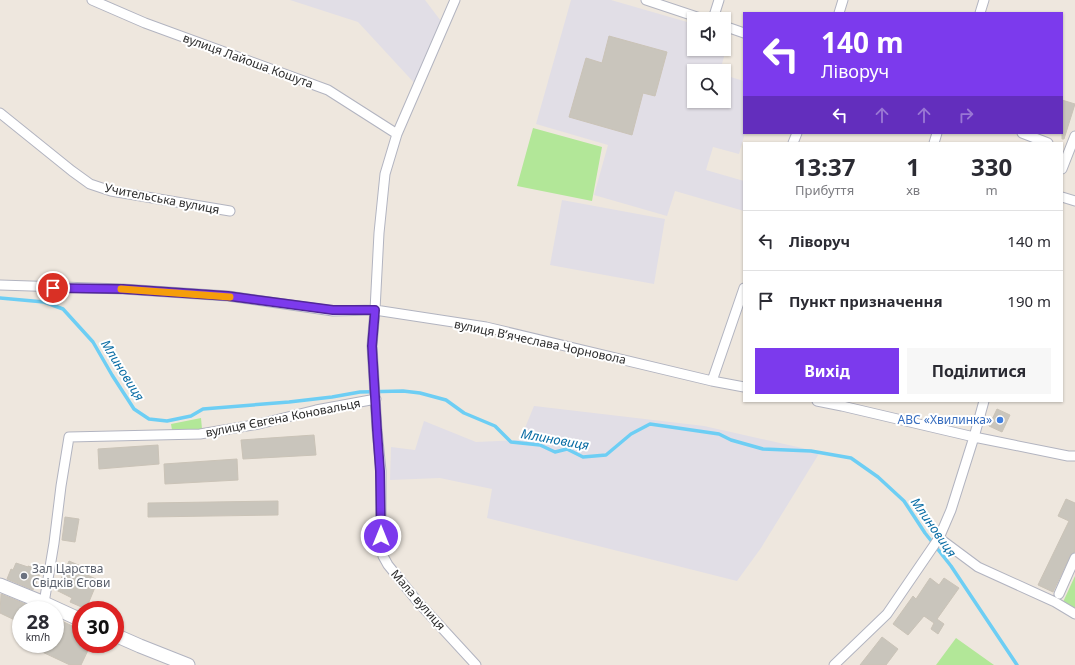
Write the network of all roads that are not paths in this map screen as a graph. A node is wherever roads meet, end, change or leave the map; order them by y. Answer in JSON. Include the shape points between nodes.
{"nodes":[{"id":1,"x":92,"y":0,"type":"edge"},
{"id":2,"x":455,"y":0,"type":"edge"},
{"id":3,"x":646,"y":0,"type":"edge"},
{"id":4,"x":719,"y":0,"type":"edge"},
{"id":5,"x":843,"y":0,"type":"edge"},
{"id":6,"x":984,"y":0,"type":"edge"},
{"id":7,"x":715,"y":12,"type":"edge"},
{"id":8,"x":839,"y":12,"type":"edge"},
{"id":9,"x":980,"y":12,"type":"edge"},
{"id":10,"x":687,"y":14,"type":"edge"},
{"id":11,"x":731,"y":28,"type":"edge"},
{"id":12,"x":743,"y":33,"type":"edge"},
{"id":13,"x":0,"y":113,"type":"edge"},
{"id":14,"x":397,"y":134,"type":"junction"},
{"id":15,"x":1025,"y":134,"type":"edge"},
{"id":16,"x":1075,"y":136,"type":"edge"},
{"id":17,"x":1045,"y":142,"type":"edge"},
{"id":18,"x":1066,"y":150,"type":"edge"},
{"id":19,"x":1063,"y":164,"type":"edge"},
{"id":20,"x":1063,"y":197,"type":"edge"},
{"id":21,"x":1075,"y":201,"type":"edge"},
{"id":22,"x":230,"y":211,"type":"dead end"},
{"id":23,"x":0,"y":286,"type":"edge"},
{"id":24,"x":743,"y":291,"type":"edge"},
{"id":25,"x":375,"y":310,"type":"junction"},
{"id":26,"x":712,"y":381,"type":"junction"},
{"id":27,"x":743,"y":387,"type":"edge"},
{"id":28,"x":376,"y":399,"type":"junction"},
{"id":29,"x":830,"y":402,"type":"edge"},
{"id":30,"x":984,"y":402,"type":"edge"},
{"id":31,"x":843,"y":403,"type":"edge"},
{"id":32,"x":974,"y":437,"type":"junction"},
{"id":33,"x":1075,"y":456,"type":"edge"},
{"id":34,"x":939,"y":538,"type":"junction"},
{"id":35,"x":1075,"y":558,"type":"edge"},
{"id":36,"x":0,"y":585,"type":"edge"},
{"id":37,"x":1059,"y":594,"type":"dead end"},
{"id":38,"x":39,"y":601,"type":"edge"},
{"id":39,"x":44,"y":601,"type":"edge"},
{"id":40,"x":1075,"y":614,"type":"edge"},
{"id":41,"x":124,"y":639,"type":"edge"},
{"id":42,"x":188,"y":665,"type":"edge"},
{"id":43,"x":476,"y":665,"type":"edge"},
{"id":44,"x":834,"y":665,"type":"edge"}],
"edges":[{"from":1,"to":14,"type":"street","name":"вулиця Лайоша Кошута","via":[[145,23],[328,90]]},
{"from":2,"to":14,"type":"street","name":"Мала вулиця"},
{"from":3,"to":10,"type":"street"},
{"from":4,"to":7,"type":"street"},
{"from":5,"to":8,"type":"street"},
{"from":6,"to":9,"type":"street"},
{"from":11,"to":12,"type":"street"},
{"from":13,"to":22,"type":"street","name":"Учительська вулиця","via":[[90,184],[111,191]]},
{"from":14,"to":25,"type":"street","name":"Мала вулиця","via":[[385,174]]},
{"from":15,"to":17,"type":"street"},
{"from":16,"to":18,"type":"street"},
{"from":18,"to":19,"type":"street"},
{"from":20,"to":21,"type":"street"},
{"from":23,"to":25,"type":"street","name":"вулиця Вʼячеслава Чорновола","via":[[123,289],[228,296],[333,310]]},
{"from":24,"to":26,"type":"street"},
{"from":25,"to":26,"type":"street","name":"вулиця Вʼячеслава Чорновола","via":[[486,328]]},
{"from":25,"to":28,"type":"street","name":"Мала вулиця","via":[[372,346]]},
{"from":26,"to":27,"type":"street","name":"вулиця Вʼячеслава Чорновола"},
{"from":28,"to":39,"type":"street","name":"вулиця Євгена Коновальця","via":[[200,434],[69,437]]},
{"from":28,"to":43,"type":"street","name":"Мала вулиця","via":[[383,556],[418,602]]},
{"from":29,"to":31,"type":"street"},
{"from":30,"to":32,"type":"street"},
{"from":31,"to":32,"type":"street"},
{"from":32,"to":33,"type":"street"},
{"from":32,"to":34,"type":"street","via":[[951,510]]},
{"from":34,"to":40,"type":"street","via":[[978,567],[1055,602]]},
{"from":34,"to":44,"type":"street","via":[[887,614]]},
{"from":35,"to":37,"type":"street"},
{"from":36,"to":38,"type":"street"},
{"from":41,"to":42,"type":"street"}]}
